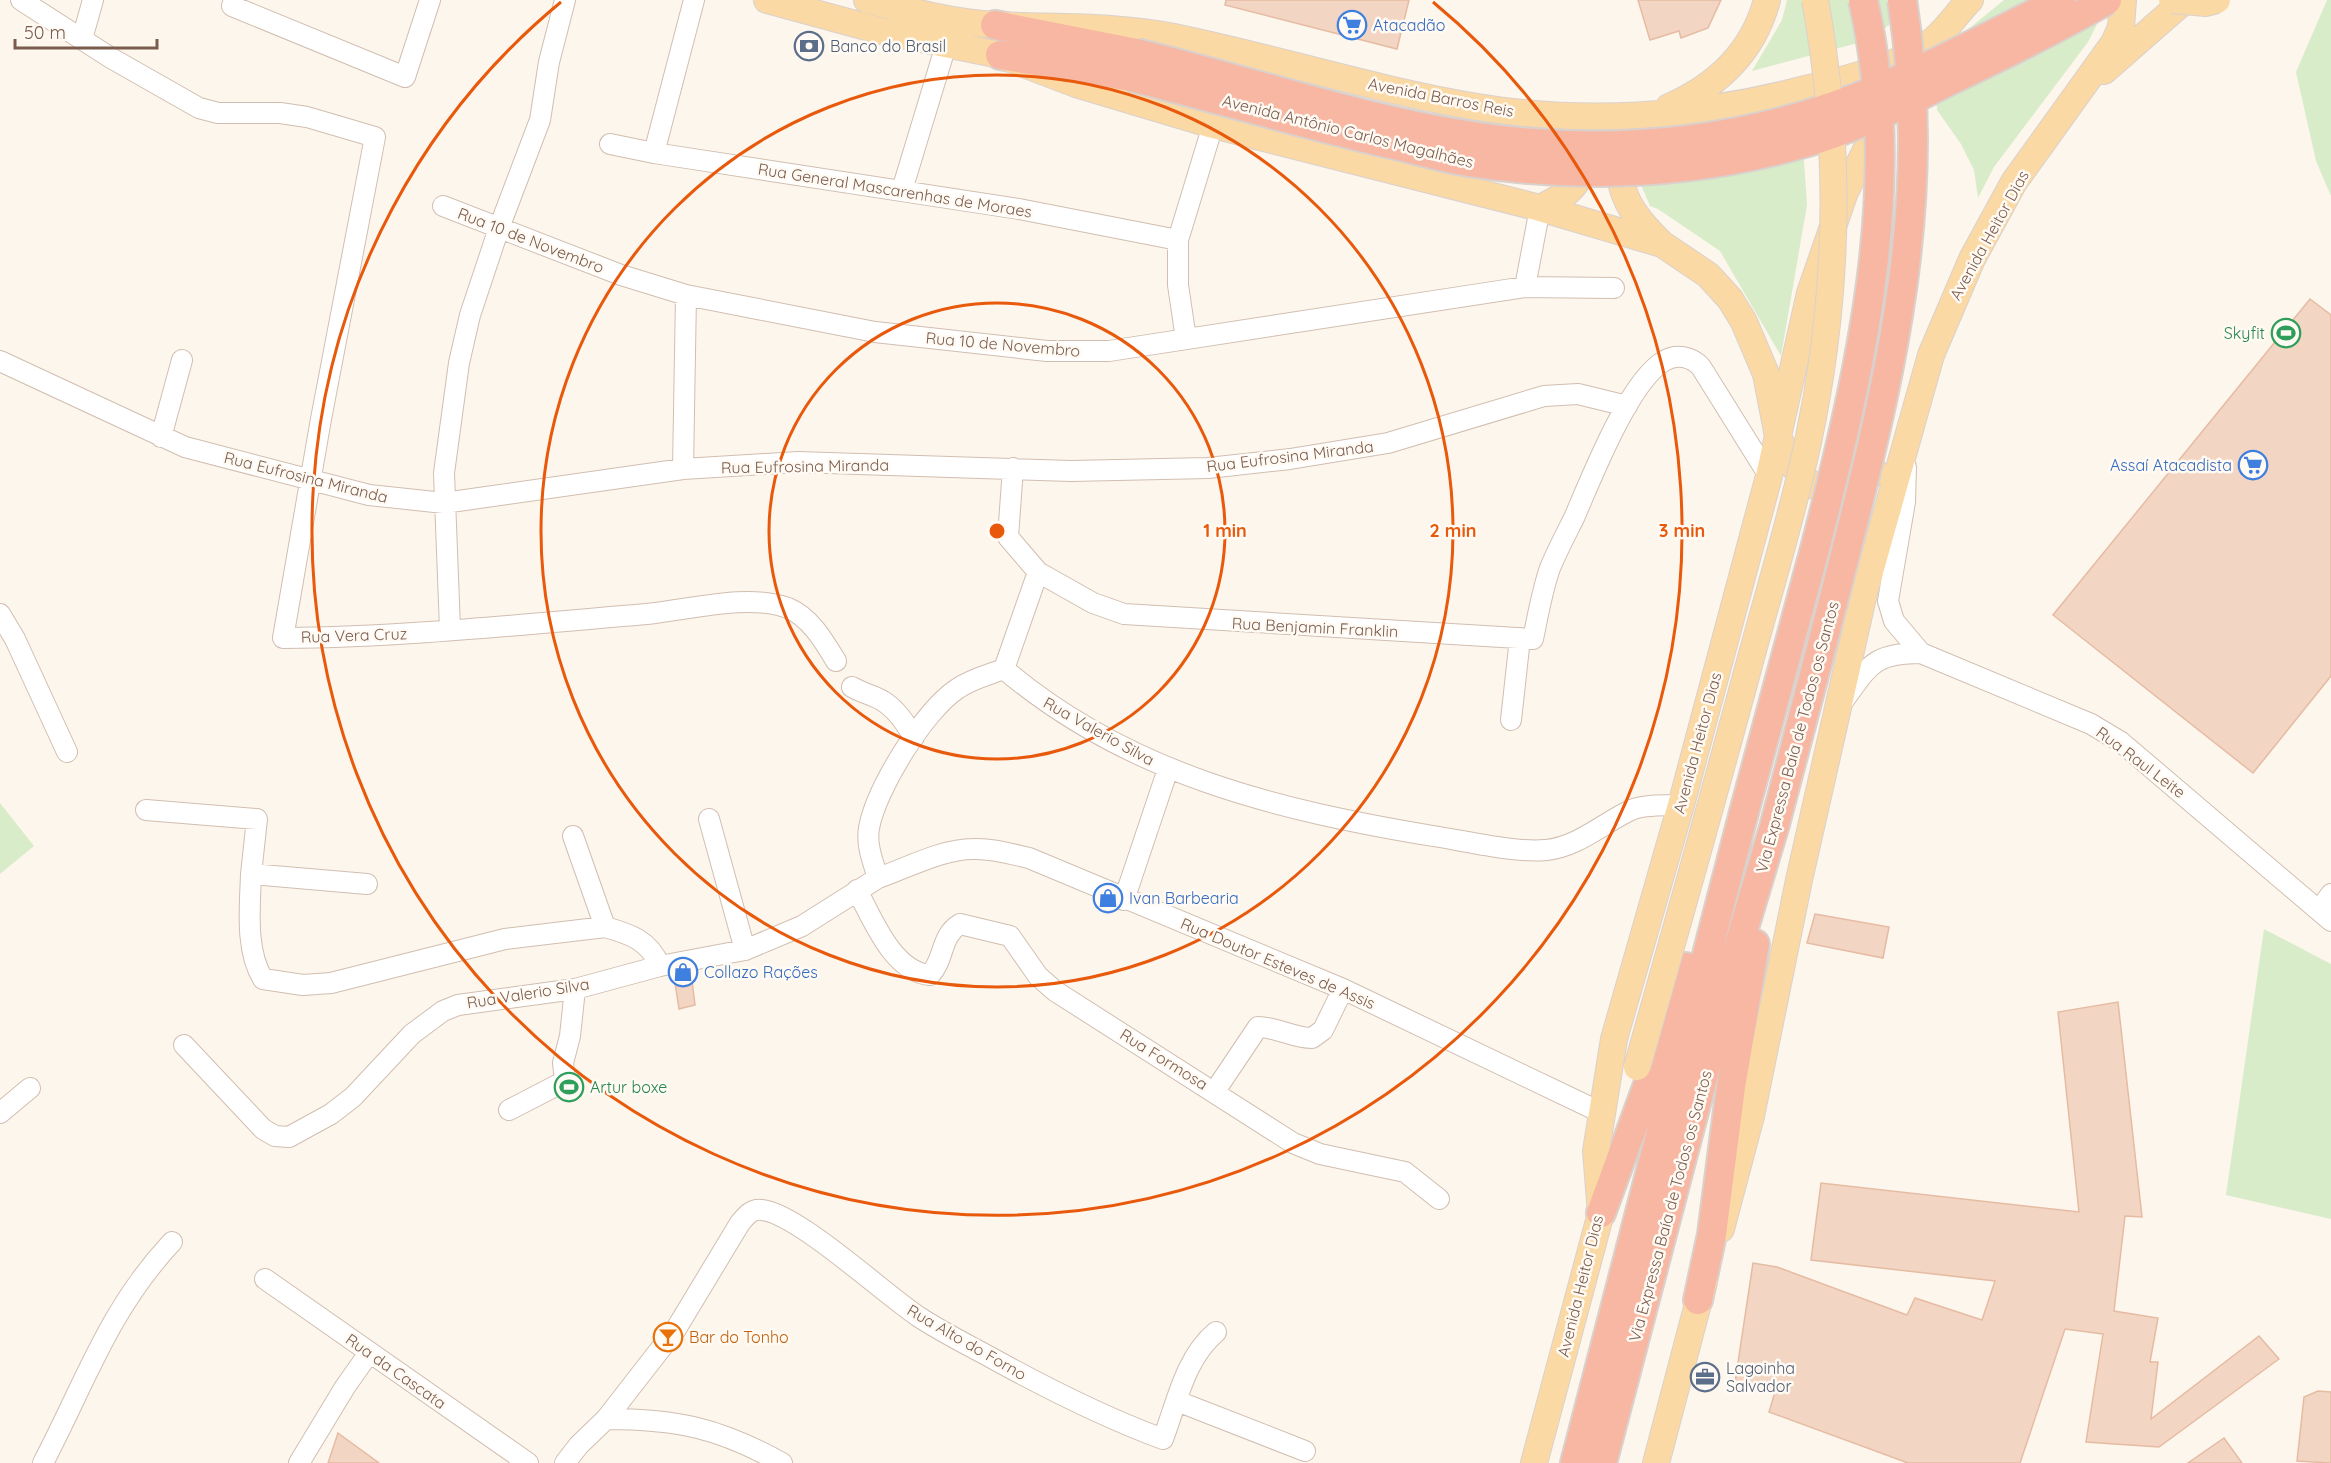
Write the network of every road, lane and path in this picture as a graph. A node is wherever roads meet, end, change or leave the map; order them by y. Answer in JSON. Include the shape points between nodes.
{"nodes":[{"id":1,"x":21,"y":0,"type":"edge"},
{"id":2,"x":93,"y":0,"type":"edge"},
{"id":3,"x":234,"y":0,"type":"edge"},
{"id":4,"x":430,"y":0,"type":"edge"},
{"id":5,"x":565,"y":0,"type":"edge"},
{"id":6,"x":694,"y":0,"type":"edge"},
{"id":7,"x":767,"y":0,"type":"edge"},
{"id":8,"x":867,"y":0,"type":"edge"},
{"id":9,"x":1767,"y":0,"type":"edge"},
{"id":10,"x":1815,"y":0,"type":"edge"},
{"id":11,"x":1863,"y":0,"type":"edge"},
{"id":12,"x":1902,"y":0,"type":"edge"},
{"id":13,"x":1970,"y":0,"type":"edge"},
{"id":14,"x":2061,"y":0,"type":"edge"},
{"id":15,"x":2107,"y":0,"type":"edge"},
{"id":16,"x":2123,"y":0,"type":"edge"},
{"id":17,"x":2172,"y":0,"type":"edge"},
{"id":18,"x":2185,"y":0,"type":"edge"},
{"id":19,"x":2217,"y":0,"type":"edge"},
{"id":20,"x":995,"y":25,"type":"junction"},
{"id":21,"x":82,"y":39,"type":"junction"},
{"id":22,"x":946,"y":45,"type":"junction"},
{"id":23,"x":1929,"y":45,"type":"junction"},
{"id":24,"x":1000,"y":56,"type":"junction"},
{"id":25,"x":1134,"y":65,"type":"junction"},
{"id":26,"x":2073,"y":100,"type":"junction"},
{"id":27,"x":1652,"y":114,"type":"junction"},
{"id":28,"x":1563,"y":116,"type":"junction"},
{"id":29,"x":1212,"y":125,"type":"junction"},
{"id":30,"x":610,"y":144,"type":"dead end"},
{"id":31,"x":654,"y":153,"type":"junction"},
{"id":32,"x":902,"y":190,"type":"junction"},
{"id":33,"x":444,"y":206,"type":"dead end"},
{"id":34,"x":1540,"y":208,"type":"junction"},
{"id":35,"x":499,"y":228,"type":"junction"},
{"id":36,"x":1178,"y":240,"type":"junction"},
{"id":37,"x":1662,"y":244,"type":"junction"},
{"id":38,"x":1525,"y":287,"type":"junction"},
{"id":39,"x":1614,"y":288,"type":"dead end"},
{"id":40,"x":686,"y":295,"type":"junction"},
{"id":41,"x":1186,"y":339,"type":"junction"},
{"id":42,"x":182,"y":360,"type":"dead end"},
{"id":43,"x":0,"y":361,"type":"edge"},
{"id":44,"x":1627,"y":406,"type":"junction"},
{"id":45,"x":1907,"y":432,"type":"junction"},
{"id":46,"x":1778,"y":436,"type":"junction"},
{"id":47,"x":161,"y":437,"type":"junction"},
{"id":48,"x":1013,"y":468,"type":"junction"},
{"id":49,"x":683,"y":469,"type":"junction"},
{"id":50,"x":1769,"y":476,"type":"junction"},
{"id":51,"x":310,"y":481,"type":"junction"},
{"id":52,"x":444,"y":503,"type":"junction"},
{"id":53,"x":1038,"y":572,"type":"junction"},
{"id":54,"x":1734,"y":603,"type":"junction"},
{"id":55,"x":0,"y":614,"type":"edge"},
{"id":56,"x":450,"y":629,"type":"junction"},
{"id":57,"x":1856,"y":630,"type":"junction"},
{"id":58,"x":1520,"y":639,"type":"junction"},
{"id":59,"x":1921,"y":653,"type":"junction"},
{"id":60,"x":836,"y":661,"type":"dead end"},
{"id":61,"x":1004,"y":669,"type":"junction"},
{"id":62,"x":852,"y":687,"type":"dead end"},
{"id":63,"x":1840,"y":706,"type":"junction"},
{"id":64,"x":1511,"y":720,"type":"dead end"},
{"id":65,"x":914,"y":737,"type":"junction"},
{"id":66,"x":67,"y":752,"type":"dead end"},
{"id":67,"x":1168,"y":769,"type":"junction"},
{"id":68,"x":1680,"y":805,"type":"junction"},
{"id":69,"x":146,"y":810,"type":"dead end"},
{"id":70,"x":709,"y":819,"type":"dead end"},
{"id":71,"x":1775,"y":824,"type":"junction"},
{"id":72,"x":573,"y":836,"type":"dead end"},
{"id":73,"x":251,"y":874,"type":"junction"},
{"id":74,"x":878,"y":878,"type":"junction"},
{"id":75,"x":367,"y":884,"type":"dead end"},
{"id":76,"x":857,"y":890,"type":"junction"},
{"id":77,"x":1124,"y":900,"type":"junction"},
{"id":78,"x":2327,"y":908,"type":"edge"},
{"id":79,"x":605,"y":927,"type":"junction"},
{"id":80,"x":745,"y":950,"type":"junction"},
{"id":81,"x":660,"y":966,"type":"junction"},
{"id":82,"x":575,"y":989,"type":"junction"},
{"id":83,"x":1342,"y":989,"type":"junction"},
{"id":84,"x":184,"y":1044,"type":"dead end"},
{"id":85,"x":1667,"y":1073,"type":"junction"},
{"id":86,"x":30,"y":1088,"type":"dead end"},
{"id":87,"x":1215,"y":1091,"type":"junction"},
{"id":88,"x":510,"y":1110,"type":"dead end"},
{"id":89,"x":1600,"y":1112,"type":"junction"},
{"id":90,"x":0,"y":1113,"type":"edge"},
{"id":91,"x":1439,"y":1199,"type":"dead end"},
{"id":92,"x":1600,"y":1213,"type":"junction"},
{"id":93,"x":172,"y":1242,"type":"dead end"},
{"id":94,"x":265,"y":1279,"type":"dead end"},
{"id":95,"x":1698,"y":1300,"type":"junction"},
{"id":96,"x":1216,"y":1332,"type":"dead end"},
{"id":97,"x":369,"y":1353,"type":"junction"},
{"id":98,"x":1177,"y":1401,"type":"junction"},
{"id":99,"x":606,"y":1419,"type":"junction"},
{"id":100,"x":1305,"y":1451,"type":"dead end"},
{"id":101,"x":43,"y":1463,"type":"edge"},
{"id":102,"x":299,"y":1463,"type":"edge"},
{"id":103,"x":528,"y":1463,"type":"edge"},
{"id":104,"x":565,"y":1463,"type":"edge"},
{"id":105,"x":782,"y":1463,"type":"edge"},
{"id":106,"x":1534,"y":1463,"type":"edge"},
{"id":107,"x":1575,"y":1463,"type":"edge"},
{"id":108,"x":1602,"y":1463,"type":"edge"},
{"id":109,"x":1656,"y":1463,"type":"edge"}],
"edges":[{"from":1,"to":21,"type":"street"},
{"from":2,"to":21,"type":"street"},
{"from":3,"to":4,"type":"street","via":[[232,6],[405,77]]},
{"from":5,"to":35,"type":"street","via":[[549,62],[544,106]]},
{"from":6,"to":31,"type":"street"},
{"from":7,"to":22,"type":"main road"},
{"from":8,"to":20,"type":"main road","name":"Avenida Barros Reis"},
{"from":9,"to":27,"type":"main road","via":[[1750,42],[1732,66],[1698,93]]},
{"from":10,"to":85,"type":"main road","bridge":true,"via":[[1828,77],[1835,175],[1822,363],[1808,442]]},
{"from":11,"to":85,"type":"highway","name":"Via Expressa Baía de Todos os Santos","bridge":true,"via":[[1879,98],[1880,141],[1878,215],[1865,326],[1833,479],[1743,816]]},
{"from":12,"to":71,"type":"highway","name":"Via Expressa Baía de Todos os Santos","bridge":true,"via":[[1915,142],[1903,297],[1872,451]]},
{"from":13,"to":23,"type":"main road","name":"Avenida Barros Reis"},
{"from":14,"to":25,"type":"highway","name":"Avenida Antônio Carlos Magalhães","bridge":true,"via":[[1886,86],[1764,126],[1662,144],[1538,144],[1477,137]]},
{"from":15,"to":25,"type":"highway","name":"Avenida Antônio Carlos Magalhães","bridge":true,"via":[[2045,36],[1890,111],[1766,153],[1663,170],[1594,173],[1472,163],[1342,133]]},
{"from":16,"to":26,"type":"main road","via":[[2121,27],[2114,43]]},
{"from":17,"to":19,"type":"main road","bridge":true},
{"from":18,"to":26,"type":"main road"},
{"from":20,"to":25,"type":"highway","name":"Avenida Barros Reis"},
{"from":20,"to":28,"type":"main road","name":"Avenida Barros Reis","via":[[1119,28],[1174,37],[1477,107]]},
{"from":21,"to":51,"type":"street","name":"Rua Vera Cruz","via":[[199,108],[307,117],[375,137]]},
{"from":22,"to":24,"type":"main road"},
{"from":22,"to":32,"type":"street"},
{"from":23,"to":27,"type":"main road","name":"Avenida Barros Reis","via":[[1851,78],[1762,100]]},
{"from":23,"to":46,"type":"main road","name":"Avenida Heitor Dias","via":[[1887,108],[1845,192],[1810,293]]},
{"from":24,"to":25,"type":"highway"},
{"from":24,"to":29,"type":"main road","via":[[1076,84]]},
{"from":26,"to":45,"type":"main road","name":"Avenida Heitor Dias","via":[[2014,182],[1972,258],[1931,355]]},
{"from":27,"to":28,"type":"main road","name":"Avenida Barros Reis"},
{"from":27,"to":37,"type":"main road","via":[[1633,131],[1623,147],[1621,178],[1630,209]]},
{"from":28,"to":34,"type":"main road","via":[[1584,148],[1581,176],[1565,196]]},
{"from":29,"to":34,"type":"main road"},
{"from":29,"to":36,"type":"street"},
{"from":30,"to":31,"type":"street","name":"Rua General Mascarenhas de Moraes"},
{"from":31,"to":32,"type":"street","name":"Rua General Mascarenhas de Moraes"},
{"from":32,"to":36,"type":"street","name":"Rua General Mascarenhas de Moraes"},
{"from":33,"to":35,"type":"street","name":"Rua 10 de Novembro"},
{"from":34,"to":37,"type":"main road"},
{"from":34,"to":38,"type":"street"},
{"from":35,"to":40,"type":"street","name":"Rua 10 de Novembro","via":[[621,275]]},
{"from":35,"to":52,"type":"street","via":[[470,315],[459,363],[446,453]]},
{"from":36,"to":41,"type":"street","via":[[1178,285]]},
{"from":37,"to":46,"type":"main road","via":[[1708,275],[1744,322],[1766,374]]},
{"from":38,"to":39,"type":"street","name":"Rua 10 de Novembro"},
{"from":38,"to":41,"type":"street","name":"Rua 10 de Novembro"},
{"from":40,"to":41,"type":"street","name":"Rua 10 de Novembro","via":[[875,332],[1047,351],[1109,351]]},
{"from":40,"to":49,"type":"street"},
{"from":42,"to":47,"type":"street"},
{"from":43,"to":47,"type":"street","name":"Rua Eufrosina Miranda"},
{"from":44,"to":48,"type":"street","name":"Rua Eufrosina Miranda","via":[[1598,397],[1561,393],[1388,443],[1208,468]]},
{"from":44,"to":50,"type":"street","via":[[1651,372],[1665,360],[1681,356],[1694,360],[1715,386]]},
{"from":44,"to":58,"type":"street","via":[[1551,567],[1533,639]]},
{"from":45,"to":46,"type":"main road","via":[[1882,466],[1848,490],[1814,486],[1801,476]]},
{"from":45,"to":57,"type":"main road","name":"Avenida Heitor Dias"},
{"from":45,"to":59,"type":"street","name":"Rua Raul Leite","via":[[1905,502],[1888,601],[1900,631]]},
{"from":46,"to":50,"type":"main road","name":"Avenida Heitor Dias"},
{"from":47,"to":51,"type":"street","name":"Rua Eufrosina Miranda"},
{"from":48,"to":49,"type":"street","name":"Rua Eufrosina Miranda","via":[[798,462]]},
{"from":48,"to":53,"type":"street","name":"Rua Benjamin Franklin","via":[[1008,537]]},
{"from":49,"to":52,"type":"street","name":"Rua Eufrosina Miranda"},
{"from":50,"to":54,"type":"main road","name":"Avenida Heitor Dias"},
{"from":51,"to":52,"type":"street","name":"Rua Eufrosina Miranda","via":[[369,495]]},
{"from":51,"to":56,"type":"street","name":"Rua Vera Cruz","via":[[283,638],[358,637]]},
{"from":52,"to":56,"type":"street"},
{"from":53,"to":58,"type":"street","name":"Rua Benjamin Franklin","via":[[1093,603],[1124,614]]},
{"from":53,"to":61,"type":"street"},
{"from":54,"to":57,"type":"main road","via":[[1764,577],[1786,568],[1802,567],[1821,573],[1835,584],[1846,600]]},
{"from":54,"to":68,"type":"main road","name":"Avenida Heitor Dias"},
{"from":55,"to":66,"type":"street"},
{"from":56,"to":60,"type":"street","name":"Rua Vera Cruz","via":[[727,604],[770,604],[789,609],[807,621]]},
{"from":57,"to":63,"type":"main road","name":"Avenida Heitor Dias"},
{"from":58,"to":64,"type":"street"},
{"from":59,"to":63,"type":"street","name":"Rua Raul Leite","via":[[1897,653],[1876,661]]},
{"from":59,"to":78,"type":"street","name":"Rua Raul Leite","via":[[2091,724],[2121,742]]},
{"from":61,"to":65,"type":"street","via":[[955,690]]},
{"from":61,"to":67,"type":"street","name":"Rua Valerio Silva","via":[[1072,718]]},
{"from":62,"to":65,"type":"street","via":[[882,700],[900,715]]},
{"from":63,"to":95,"type":"main road","name":"Avenida Heitor Dias","via":[[1798,880],[1733,1192]]},
{"from":65,"to":74,"type":"street","via":[[894,768],[869,827],[870,853]]},
{"from":67,"to":68,"type":"street","name":"Rua Valerio Silva","via":[[1237,795],[1305,812],[1383,828],[1542,851],[1573,843],[1633,809]]},
{"from":67,"to":77,"type":"street"},
{"from":68,"to":89,"type":"main road","name":"Avenida Heitor Dias","via":[[1614,1040]]},
{"from":69,"to":73,"type":"street","via":[[257,819]]},
{"from":70,"to":80,"type":"street"},
{"from":71,"to":85,"type":"highway","name":"Via Expressa Baía de Todos os Santos","via":[[1729,978]]},
{"from":71,"to":95,"type":"highway","via":[[1731,1087],[1712,1234]]},
{"from":72,"to":79,"type":"street"},
{"from":73,"to":75,"type":"street"},
{"from":73,"to":79,"type":"street","via":[[256,967],[263,979],[275,982],[331,983],[505,939]]},
{"from":74,"to":76,"type":"street","name":"Rua Valerio Silva"},
{"from":74,"to":77,"type":"street","name":"Rua Doutor Esteves de Assis","via":[[972,848],[1029,858]]},
{"from":76,"to":80,"type":"street","name":"Rua Valerio Silva","via":[[802,926]]},
{"from":76,"to":87,"type":"street","name":"Rua Formosa","via":[[890,947],[910,969],[930,975],[938,968],[950,930],[960,924],[1002,933],[1018,944],[1046,984]]},
{"from":77,"to":83,"type":"street","name":"Rua Doutor Esteves de Assis"},
{"from":79,"to":81,"type":"street","via":[[648,945]]},
{"from":80,"to":81,"type":"street","name":"Rua Valerio Silva"},
{"from":81,"to":82,"type":"street","name":"Rua Valerio Silva"},
{"from":82,"to":84,"type":"street","name":"Rua Valerio Silva","via":[[458,1005],[443,1011],[412,1034],[353,1097],[290,1137],[275,1136],[263,1128]]},
{"from":82,"to":88,"type":"street","via":[[563,1063],[565,1081]]},
{"from":83,"to":87,"type":"street","via":[[1323,1030],[1312,1038],[1258,1027]]},
{"from":83,"to":89,"type":"street","name":"Rua Doutor Esteves de Assis"},
{"from":85,"to":92,"type":"highway"},
{"from":85,"to":107,"type":"highway","name":"Via Expressa Baía de Todos os Santos"},
{"from":85,"to":108,"type":"highway","name":"Via Expressa Baía de Todos os Santos"},
{"from":86,"to":90,"type":"street"},
{"from":87,"to":91,"type":"street","name":"Rua Formosa","via":[[1293,1143],[1320,1154],[1405,1172]]},
{"from":89,"to":92,"type":"main road","name":"Avenida Heitor Dias","via":[[1596,1151]]},
{"from":92,"to":106,"type":"main road","name":"Avenida Heitor Dias"},
{"from":93,"to":101,"type":"street","via":[[132,1288],[114,1318]]},
{"from":94,"to":97,"type":"street","name":"Rua da Cascata"},
{"from":95,"to":109,"type":"main road","name":"Avenida Heitor Dias"},
{"from":96,"to":98,"type":"street","name":"Rua Alto do Forno","via":[[1194,1358]]},
{"from":97,"to":102,"type":"street"},
{"from":97,"to":103,"type":"street","name":"Rua da Cascata"},
{"from":98,"to":99,"type":"street","name":"Rua Alto do Forno","via":[[1163,1439],[1056,1393],[920,1317],[781,1216],[759,1209],[748,1213],[676,1329]]},
{"from":98,"to":100,"type":"street"},
{"from":99,"to":104,"type":"street"},
{"from":99,"to":105,"type":"street","via":[[674,1421],[705,1428]]}]}
